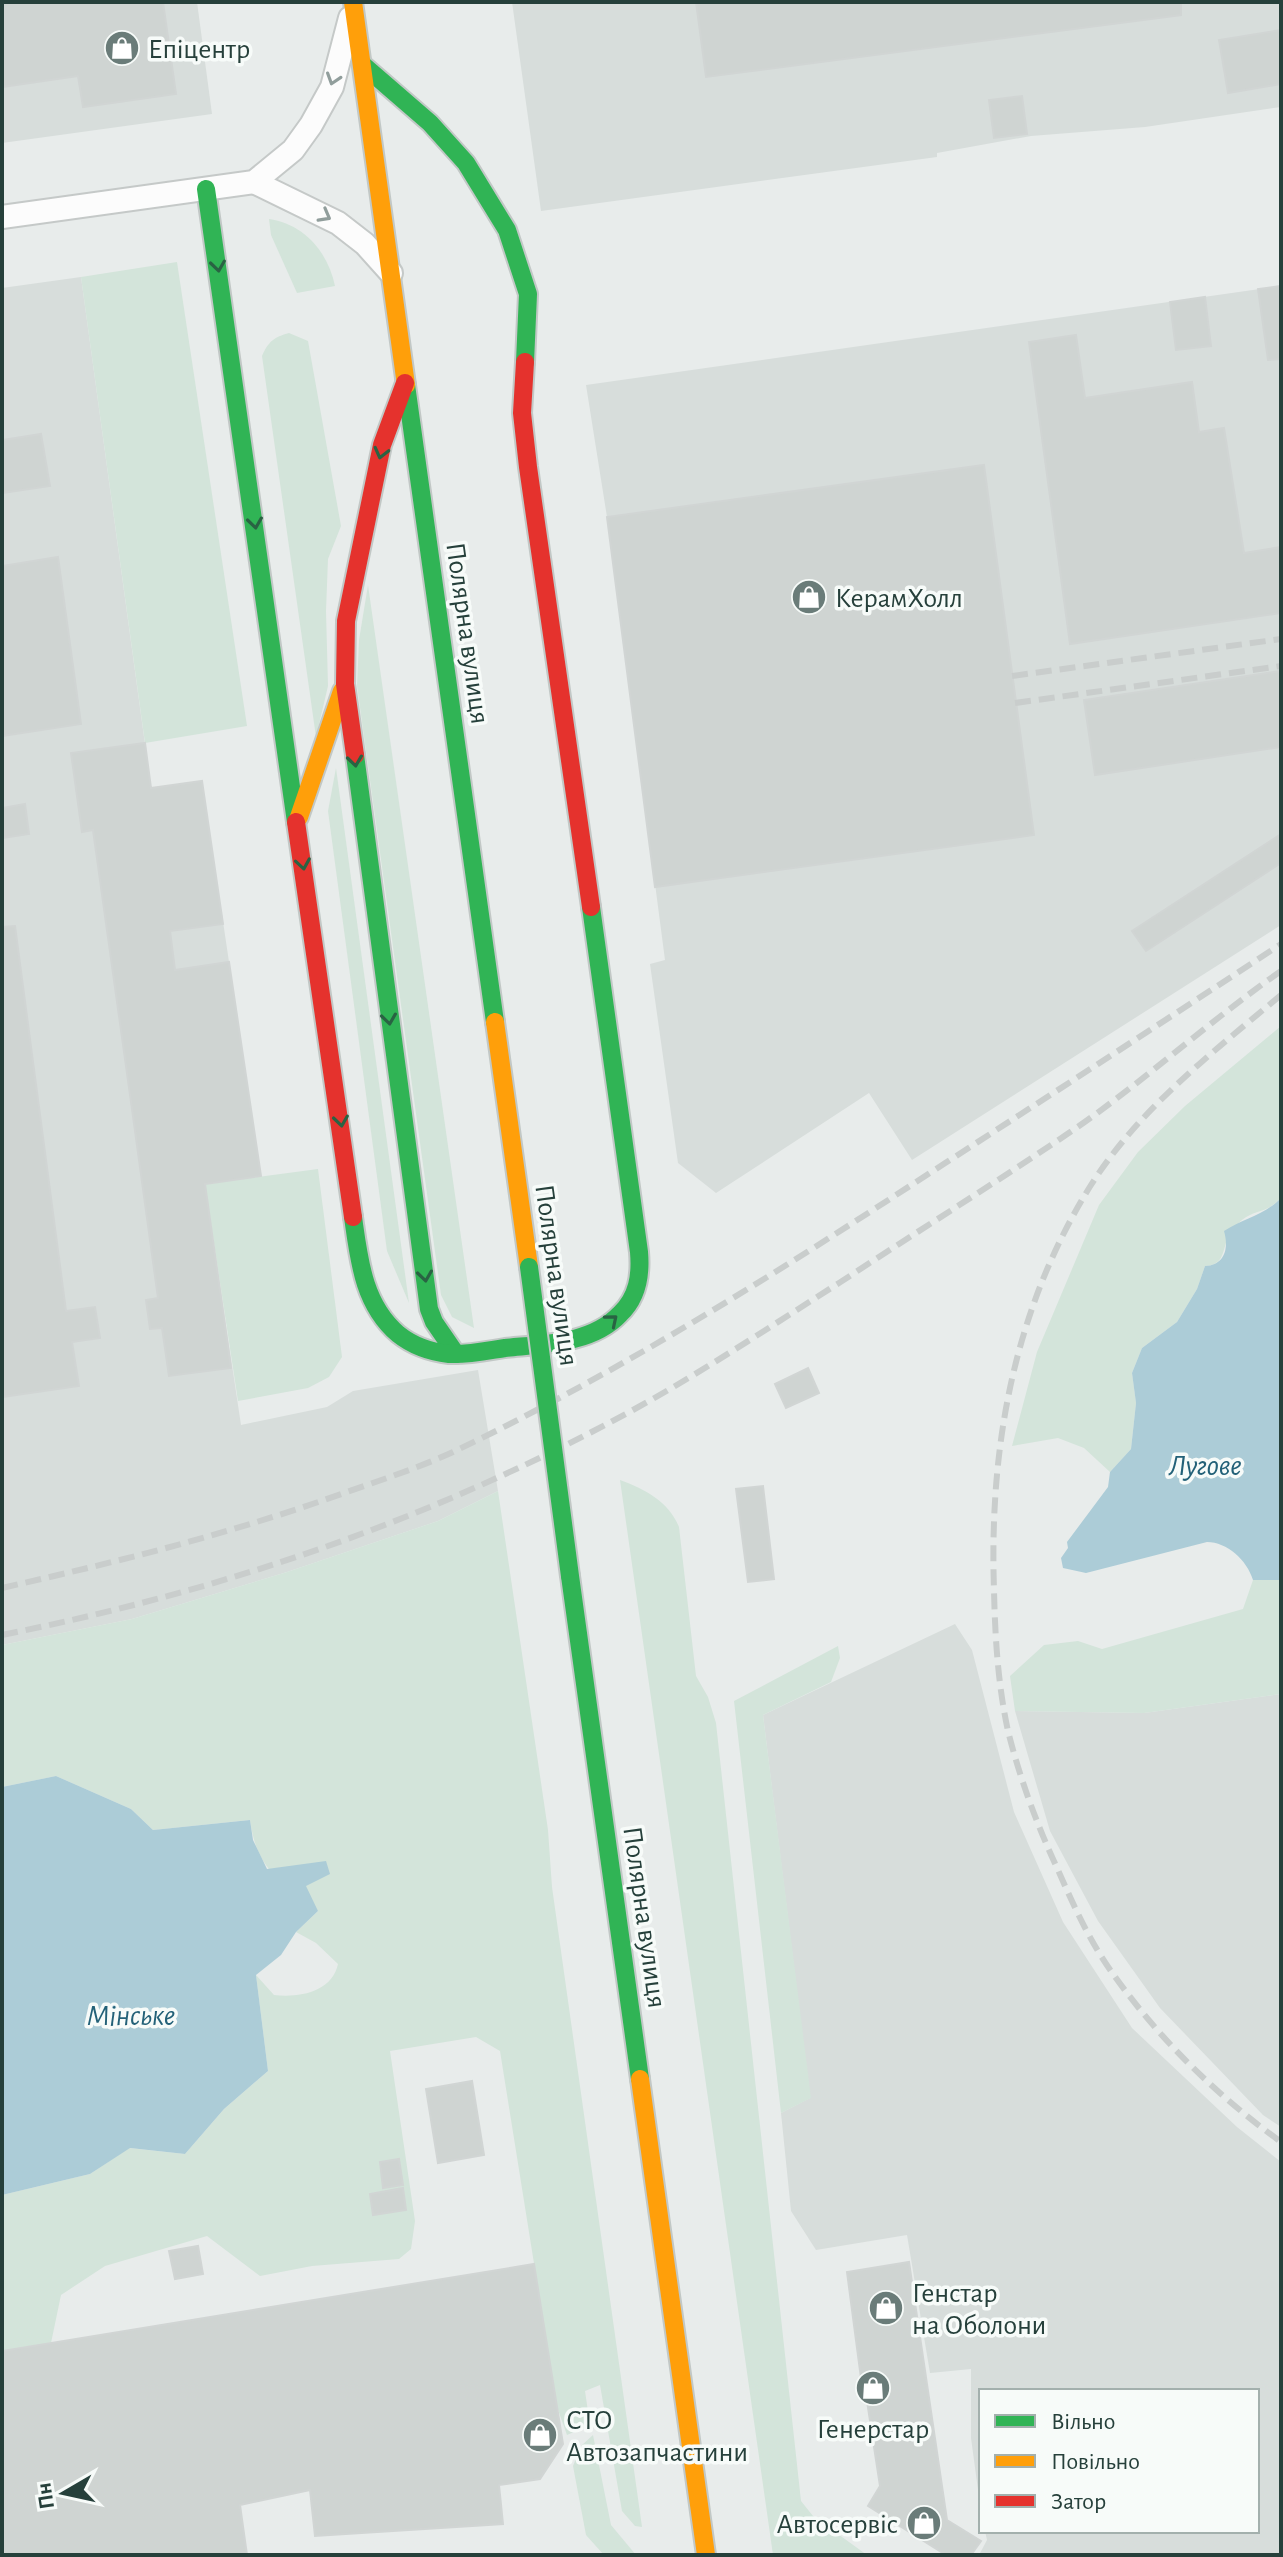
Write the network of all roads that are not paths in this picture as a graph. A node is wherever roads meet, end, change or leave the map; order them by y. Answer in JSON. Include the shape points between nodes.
{"nodes":[{"id":1,"x":354,"y":3,"type":"edge"},
{"id":2,"x":363,"y":65,"type":"junction"},
{"id":3,"x":254,"y":182,"type":"junction"},
{"id":4,"x":206,"y":189,"type":"junction"},
{"id":5,"x":2,"y":217,"type":"edge"},
{"id":6,"x":392,"y":274,"type":"junction"},
{"id":7,"x":406,"y":379,"type":"junction"},
{"id":8,"x":345,"y":684,"type":"junction"},
{"id":9,"x":297,"y":824,"type":"junction"},
{"id":10,"x":456,"y":1354,"type":"junction"},
{"id":11,"x":706,"y":2555,"type":"edge"}],
"edges":[{"from":1,"to":2,"type":"street","name":"Полярна вулиця"},
{"from":1,"to":3,"type":"street","one_way":true,"via":[[332,87],[311,125],[293,150]]},
{"from":2,"to":6,"type":"street","name":"Полярна вулиця"},
{"from":10,"to":2,"type":"street","one_way":true,"via":[[569,1340],[601,1329],[620,1315],[641,1279],[528,467],[522,413],[528,294],[507,230],[474,174],[430,123]]},
{"from":3,"to":4,"type":"street"},
{"from":3,"to":6,"type":"street","one_way":true,"via":[[338,223]]},
{"from":4,"to":5,"type":"street"},
{"from":4,"to":9,"type":"street","one_way":true},
{"from":6,"to":7,"type":"street","name":"Полярна вулиця"},
{"from":7,"to":8,"type":"street","one_way":true,"via":[[382,445],[355,569],[346,621]]},
{"from":7,"to":11,"type":"street","name":"Полярна вулиця","bridge":true},
{"from":8,"to":9,"type":"street"},
{"from":8,"to":10,"type":"street","one_way":true,"via":[[429,1309]]},
{"from":9,"to":10,"type":"street","one_way":true,"via":[[361,1273],[391,1329],[411,1343]]}]}
